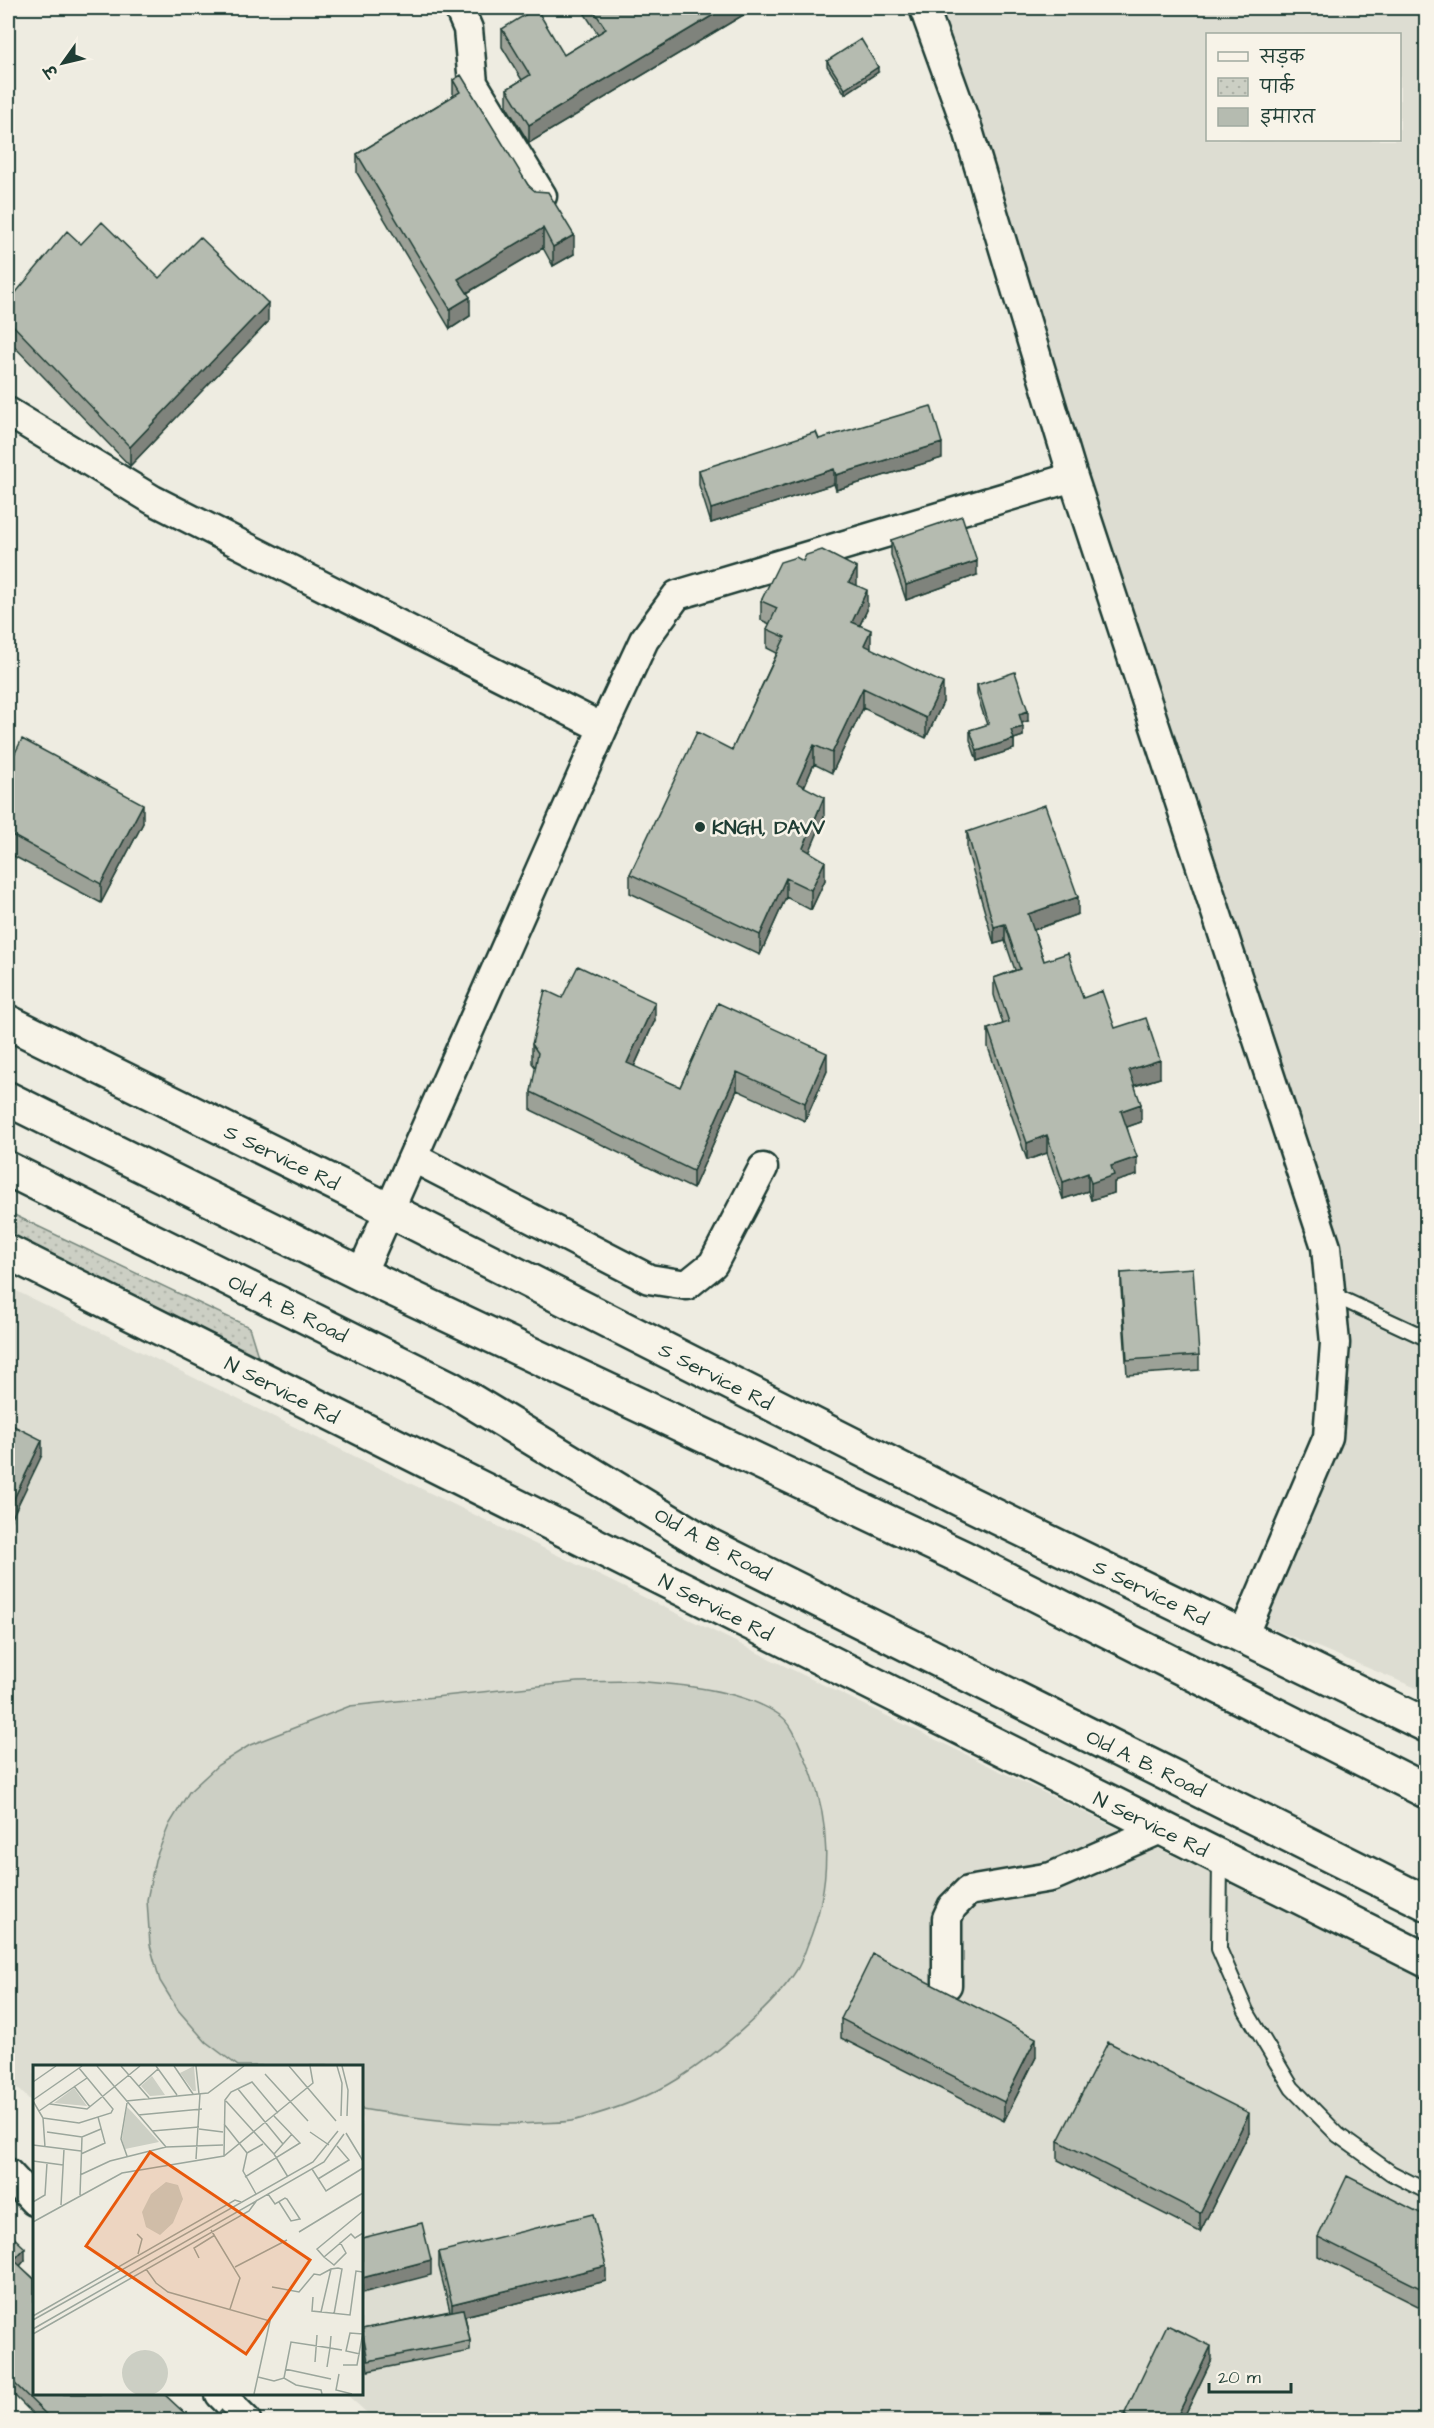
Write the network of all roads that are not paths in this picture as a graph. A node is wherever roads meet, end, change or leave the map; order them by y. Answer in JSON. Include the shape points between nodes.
{"nodes":[{"id":1,"x":459,"y":8,"type":"edge"},
{"id":2,"x":924,"y":8,"type":"edge"},
{"id":3,"x":542,"y":196,"type":"edge"},
{"id":4,"x":8,"y":411,"type":"edge"},
{"id":5,"x":1072,"y":477,"type":"junction"},
{"id":6,"x":603,"y":728,"type":"junction"},
{"id":7,"x":8,"y":1022,"type":"edge"},
{"id":8,"x":8,"y":1099,"type":"edge"},
{"id":9,"x":414,"y":1158,"type":"junction"},
{"id":10,"x":763,"y":1168,"type":"dead end"},
{"id":11,"x":8,"y":1169,"type":"edge"},
{"id":12,"x":391,"y":1211,"type":"junction"},
{"id":13,"x":8,"y":1252,"type":"edge"},
{"id":14,"x":361,"y":1274,"type":"junction"},
{"id":15,"x":1331,"y":1294,"type":"junction"},
{"id":16,"x":1426,"y":1338,"type":"edge"},
{"id":17,"x":1243,"y":1636,"type":"junction"},
{"id":18,"x":1426,"y":1725,"type":"edge"},
{"id":19,"x":1426,"y":1791,"type":"edge"},
{"id":20,"x":1161,"y":1829,"type":"junction"},
{"id":21,"x":1221,"y":1858,"type":"junction"},
{"id":22,"x":1426,"y":1903,"type":"edge"},
{"id":23,"x":1426,"y":1960,"type":"edge"},
{"id":24,"x":947,"y":1985,"type":"dead end"},
{"id":25,"x":8,"y":2173,"type":"edge"},
{"id":26,"x":1426,"y":2191,"type":"edge"},
{"id":27,"x":33,"y":2200,"type":"edge"},
{"id":28,"x":221,"y":2395,"type":"edge"},
{"id":29,"x":246,"y":2421,"type":"edge"}],
"edges":[{"from":1,"to":3,"type":"street","via":[[468,29],[473,83]]},
{"from":2,"to":5,"type":"street","via":[[968,130]]},
{"from":4,"to":6,"type":"street","via":[[153,500]]},
{"from":5,"to":6,"type":"street","via":[[677,595],[644,639]]},
{"from":5,"to":15,"type":"street","via":[[1326,1247]]},
{"from":6,"to":9,"type":"street"},
{"from":7,"to":12,"type":"main road","name":"S Service Rd"},
{"from":8,"to":14,"type":"main road"},
{"from":9,"to":10,"type":"street","via":[[649,1279],[687,1284],[713,1264]]},
{"from":9,"to":12,"type":"street"},
{"from":11,"to":22,"type":"main road","name":"Old A. B. Road","via":[[450,1388],[710,1546]]},
{"from":12,"to":14,"type":"street"},
{"from":12,"to":17,"type":"main road","name":"S Service Rd","via":[[962,1500]]},
{"from":13,"to":20,"type":"main road","name":"N Service Rd"},
{"from":14,"to":19,"type":"main road","via":[[964,1558]]},
{"from":15,"to":16,"type":"lane"},
{"from":15,"to":17,"type":"street","via":[[1335,1342],[1328,1437]]},
{"from":17,"to":18,"type":"main road","name":"S Service Rd"},
{"from":20,"to":21,"type":"main road","name":"N Service Rd"},
{"from":20,"to":24,"type":"street","via":[[1051,1877],[968,1891],[947,1918]]},
{"from":21,"to":23,"type":"main road","name":"N Service Rd"},
{"from":21,"to":26,"type":"lane","via":[[1219,1949],[1246,2011],[1292,2088],[1338,2135],[1391,2173]]},
{"from":25,"to":27,"type":"street"},
{"from":28,"to":29,"type":"street"}]}
